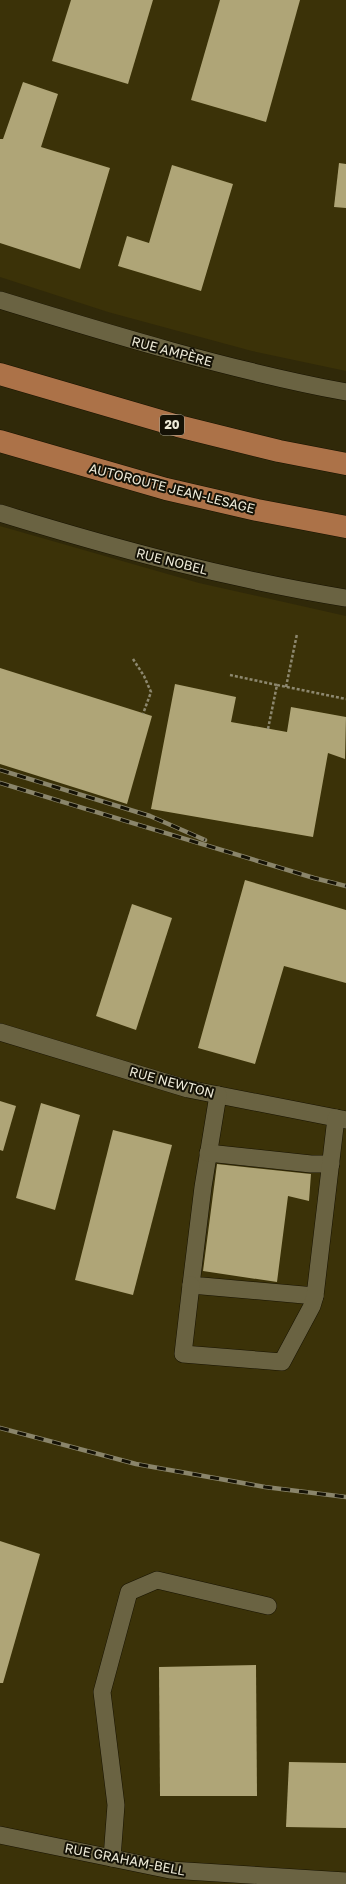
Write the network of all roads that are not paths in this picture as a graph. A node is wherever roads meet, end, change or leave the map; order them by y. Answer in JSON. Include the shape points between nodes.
{"nodes":[{"id":1,"x":0,"y":300,"type":"edge"},
{"id":2,"x":0,"y":374,"type":"edge"},
{"id":3,"x":346,"y":392,"type":"edge"},
{"id":4,"x":0,"y":440,"type":"edge"},
{"id":5,"x":346,"y":464,"type":"edge"},
{"id":6,"x":0,"y":513,"type":"edge"},
{"id":7,"x":346,"y":527,"type":"edge"},
{"id":8,"x":346,"y":598,"type":"edge"},
{"id":9,"x":0,"y":1032,"type":"edge"},
{"id":10,"x":218,"y":1095,"type":"junction"},
{"id":11,"x":341,"y":1119,"type":"edge"},
{"id":12,"x":208,"y":1153,"type":"junction"},
{"id":13,"x":331,"y":1164,"type":"junction"},
{"id":14,"x":191,"y":1285,"type":"junction"},
{"id":15,"x":315,"y":1296,"type":"junction"},
{"id":16,"x":268,"y":1606,"type":"dead end"},
{"id":17,"x":0,"y":1835,"type":"edge"},
{"id":18,"x":112,"y":1858,"type":"junction"},
{"id":19,"x":346,"y":1881,"type":"edge"}],
"edges":[{"from":1,"to":3,"type":"street","name":"RUE AMPÈRE","via":[[185,355]]},
{"from":2,"to":5,"type":"highway","number":"20","via":[[190,430]]},
{"from":4,"to":7,"type":"highway","name":"AUTOROUTE JEAN-LESAGE","via":[[166,489]]},
{"from":6,"to":8,"type":"street","name":"RUE NOBEL","via":[[202,570]]},
{"from":9,"to":10,"type":"street","name":"RUE NEWTON","via":[[188,1089]]},
{"from":10,"to":11,"type":"street","name":"RUE NEWTON"},
{"from":10,"to":12,"type":"street"},
{"from":11,"to":13,"type":"street"},
{"from":12,"to":13,"type":"street"},
{"from":12,"to":14,"type":"street"},
{"from":13,"to":15,"type":"street"},
{"from":14,"to":15,"type":"street"},
{"from":14,"to":15,"type":"street","via":[[183,1354],[282,1362]]},
{"from":16,"to":18,"type":"street","via":[[157,1580],[129,1592],[102,1692],[116,1805]]},
{"from":17,"to":18,"type":"street","name":"RUE GRAHAM-BELL"},
{"from":18,"to":19,"type":"street","name":"RUE GRAHAM-BELL","via":[[170,1870]]}]}
